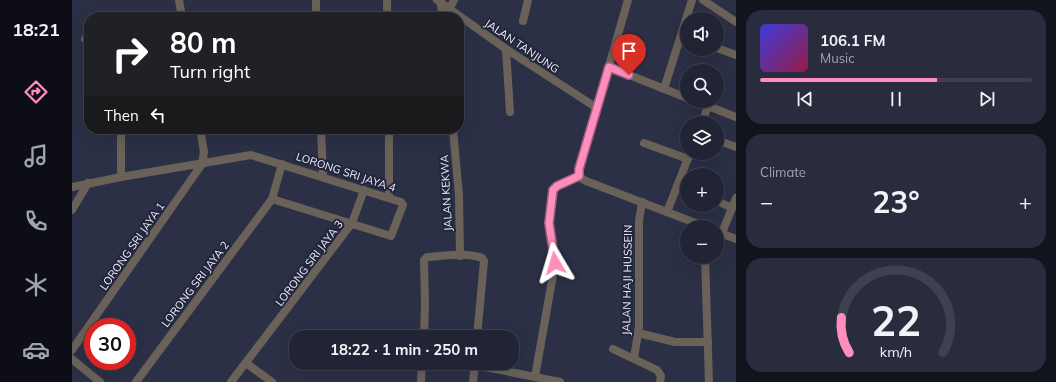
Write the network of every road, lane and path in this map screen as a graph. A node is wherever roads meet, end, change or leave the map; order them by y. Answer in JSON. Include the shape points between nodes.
{"nodes":[{"id":1,"x":179,"y":0,"type":"edge"},
{"id":2,"x":316,"y":0,"type":"edge"},
{"id":3,"x":387,"y":0,"type":"edge"},
{"id":4,"x":454,"y":0,"type":"edge"},
{"id":5,"x":528,"y":0,"type":"edge"},
{"id":6,"x":628,"y":0,"type":"edge"},
{"id":7,"x":692,"y":0,"type":"edge"},
{"id":8,"x":439,"y":1,"type":"edge"},
{"id":9,"x":708,"y":1,"type":"edge"},
{"id":10,"x":450,"y":10,"type":"junction"},
{"id":11,"x":181,"y":12,"type":"edge"},
{"id":12,"x":316,"y":12,"type":"edge"},
{"id":13,"x":388,"y":12,"type":"edge"},
{"id":14,"x":441,"y":12,"type":"edge"},
{"id":15,"x":453,"y":12,"type":"edge"},
{"id":16,"x":689,"y":12,"type":"edge"},
{"id":17,"x":464,"y":20,"type":"edge"},
{"id":18,"x":523,"y":21,"type":"dead end"},
{"id":19,"x":736,"y":22,"type":"edge"},
{"id":20,"x":680,"y":47,"type":"edge"},
{"id":21,"x":506,"y":49,"type":"junction"},
{"id":22,"x":724,"y":51,"type":"edge"},
{"id":23,"x":736,"y":55,"type":"edge"},
{"id":24,"x":609,"y":67,"type":"junction"},
{"id":25,"x":664,"y":89,"type":"junction"},
{"id":26,"x":680,"y":95,"type":"edge"},
{"id":27,"x":597,"y":108,"type":"junction"},
{"id":28,"x":713,"y":108,"type":"edge"},
{"id":29,"x":510,"y":112,"type":"dead end"},
{"id":30,"x":736,"y":117,"type":"edge"},
{"id":31,"x":121,"y":134,"type":"edge"},
{"id":32,"x":201,"y":134,"type":"edge"},
{"id":33,"x":321,"y":134,"type":"edge"},
{"id":34,"x":389,"y":134,"type":"edge"},
{"id":35,"x":453,"y":134,"type":"edge"},
{"id":36,"x":644,"y":143,"type":"dead end"},
{"id":37,"x":724,"y":143,"type":"edge"},
{"id":38,"x":736,"y":147,"type":"edge"},
{"id":39,"x":680,"y":153,"type":"edge"},
{"id":40,"x":687,"y":160,"type":"edge"},
{"id":41,"x":202,"y":164,"type":"junction"},
{"id":42,"x":282,"y":164,"type":"junction"},
{"id":43,"x":323,"y":176,"type":"junction"},
{"id":44,"x":121,"y":177,"type":"junction"},
{"id":45,"x":572,"y":179,"type":"junction"},
{"id":46,"x":88,"y":183,"type":"junction"},
{"id":47,"x":678,"y":185,"type":"joint"},
{"id":48,"x":72,"y":187,"type":"edge"},
{"id":49,"x":364,"y":190,"type":"junction"},
{"id":50,"x":390,"y":198,"type":"junction"},
{"id":51,"x":736,"y":198,"type":"edge"},
{"id":52,"x":272,"y":199,"type":"junction"},
{"id":53,"x":724,"y":204,"type":"edge"},
{"id":54,"x":641,"y":208,"type":"junction"},
{"id":55,"x":732,"y":208,"type":"junction"},
{"id":56,"x":72,"y":210,"type":"edge"},
{"id":57,"x":668,"y":212,"type":"junction"},
{"id":58,"x":688,"y":220,"type":"edge"},
{"id":59,"x":352,"y":223,"type":"junction"},
{"id":60,"x":724,"y":223,"type":"edge"},
{"id":61,"x":724,"y":234,"type":"edge"},
{"id":62,"x":736,"y":239,"type":"edge"},
{"id":63,"x":460,"y":256,"type":"junction"},
{"id":64,"x":705,"y":264,"type":"edge"},
{"id":65,"x":424,"y":330,"type":"edge"},
{"id":66,"x":478,"y":330,"type":"edge"},
{"id":67,"x":638,"y":333,"type":"junction"},
{"id":68,"x":708,"y":342,"type":"junction"},
{"id":69,"x":613,"y":349,"type":"dead end"},
{"id":70,"x":72,"y":350,"type":"edge"},
{"id":71,"x":634,"y":358,"type":"junction"},
{"id":72,"x":72,"y":359,"type":"edge"},
{"id":73,"x":246,"y":363,"type":"junction"},
{"id":74,"x":421,"y":370,"type":"edge"},
{"id":75,"x":474,"y":370,"type":"edge"},
{"id":76,"x":503,"y":370,"type":"edge"},
{"id":77,"x":535,"y":377,"type":"junction"},
{"id":78,"x":100,"y":382,"type":"edge"},
{"id":79,"x":136,"y":382,"type":"edge"},
{"id":80,"x":231,"y":382,"type":"edge"},
{"id":81,"x":272,"y":382,"type":"edge"},
{"id":82,"x":420,"y":382,"type":"edge"},
{"id":83,"x":472,"y":382,"type":"edge"},
{"id":84,"x":560,"y":382,"type":"edge"},
{"id":85,"x":660,"y":382,"type":"edge"},
{"id":86,"x":709,"y":382,"type":"edge"}],
"edges":[{"from":1,"to":11,"type":"street"},
{"from":2,"to":12,"type":"street"},
{"from":3,"to":13,"type":"street"},
{"from":4,"to":10,"type":"street"},
{"from":5,"to":18,"type":"street"},
{"from":6,"to":24,"type":"street"},
{"from":7,"to":16,"type":"street"},
{"from":8,"to":10,"type":"street","name":"JALAN TANJUNG"},
{"from":8,"to":14,"type":"street"},
{"from":9,"to":19,"type":"street"},
{"from":10,"to":15,"type":"street","name":"JALAN TANJUNG"},
{"from":17,"to":21,"type":"street","name":"JALAN TANJUNG"},
{"from":20,"to":25,"type":"street"},
{"from":21,"to":27,"type":"street","name":"JALAN TANJUNG"},
{"from":21,"to":29,"type":"street"},
{"from":22,"to":23,"type":"street"},
{"from":24,"to":25,"type":"street"},
{"from":24,"to":27,"type":"street"},
{"from":25,"to":26,"type":"street"},
{"from":27,"to":45,"type":"street","via":[[579,169]]},
{"from":28,"to":30,"type":"street"},
{"from":31,"to":44,"type":"street"},
{"from":32,"to":41,"type":"street","name":"LORONG SRI JAYA 1","via":[[204,152]]},
{"from":33,"to":43,"type":"street"},
{"from":34,"to":50,"type":"street"},
{"from":35,"to":63,"type":"street","name":"JALAN KEKWA","via":[[459,195]]},
{"from":36,"to":39,"type":"street"},
{"from":37,"to":38,"type":"street"},
{"from":40,"to":47,"type":"street"},
{"from":41,"to":42,"type":"street","via":[[246,155]]},
{"from":41,"to":44,"type":"street"},
{"from":41,"to":70,"type":"street","name":"LORONG SRI JAYA 1"},
{"from":42,"to":43,"type":"street","name":"LORONG SRI JAYA 4"},
{"from":42,"to":52,"type":"street","name":"LORONG SRI JAYA 4"},
{"from":43,"to":49,"type":"street","name":"LORONG SRI JAYA 4"},
{"from":44,"to":46,"type":"street"},
{"from":45,"to":54,"type":"street","via":[[586,181]]},
{"from":45,"to":77,"type":"street","via":[[555,188],[552,193],[549,223],[554,269]]},
{"from":46,"to":48,"type":"street"},
{"from":46,"to":56,"type":"street"},
{"from":47,"to":57,"type":"street"},
{"from":49,"to":50,"type":"street","name":"LORONG SRI JAYA 4"},
{"from":49,"to":59,"type":"street"},
{"from":50,"to":59,"type":"street","name":"LORONG SRI JAYA 4","via":[[403,205],[391,236]]},
{"from":51,"to":55,"type":"street"},
{"from":52,"to":59,"type":"street","name":"LORONG SRI JAYA 3"},
{"from":52,"to":79,"type":"street","name":"LORONG SRI JAYA 2"},
{"from":53,"to":55,"type":"street"},
{"from":54,"to":57,"type":"street"},
{"from":54,"to":67,"type":"street","name":"JALAN HAJI HUSSEIN"},
{"from":55,"to":60,"type":"street"},
{"from":57,"to":58,"type":"street"},
{"from":59,"to":73,"type":"street","name":"LORONG SRI JAYA 3"},
{"from":61,"to":62,"type":"street"},
{"from":63,"to":65,"type":"street","via":[[427,257],[424,260]]},
{"from":63,"to":66,"type":"street","via":[[478,257],[484,261]]},
{"from":64,"to":68,"type":"street"},
{"from":67,"to":68,"type":"street","via":[[683,343]]},
{"from":67,"to":71,"type":"street","name":"JALAN HAJI HUSSEIN"},
{"from":68,"to":86,"type":"street"},
{"from":69,"to":71,"type":"street"},
{"from":71,"to":85,"type":"street","via":[[657,370],[661,376]]},
{"from":72,"to":78,"type":"street"},
{"from":73,"to":80,"type":"street","name":"LORONG SRI JAYA 3"},
{"from":73,"to":81,"type":"street"},
{"from":74,"to":82,"type":"street"},
{"from":75,"to":83,"type":"street"},
{"from":76,"to":77,"type":"street"},
{"from":77,"to":84,"type":"street"}]}
